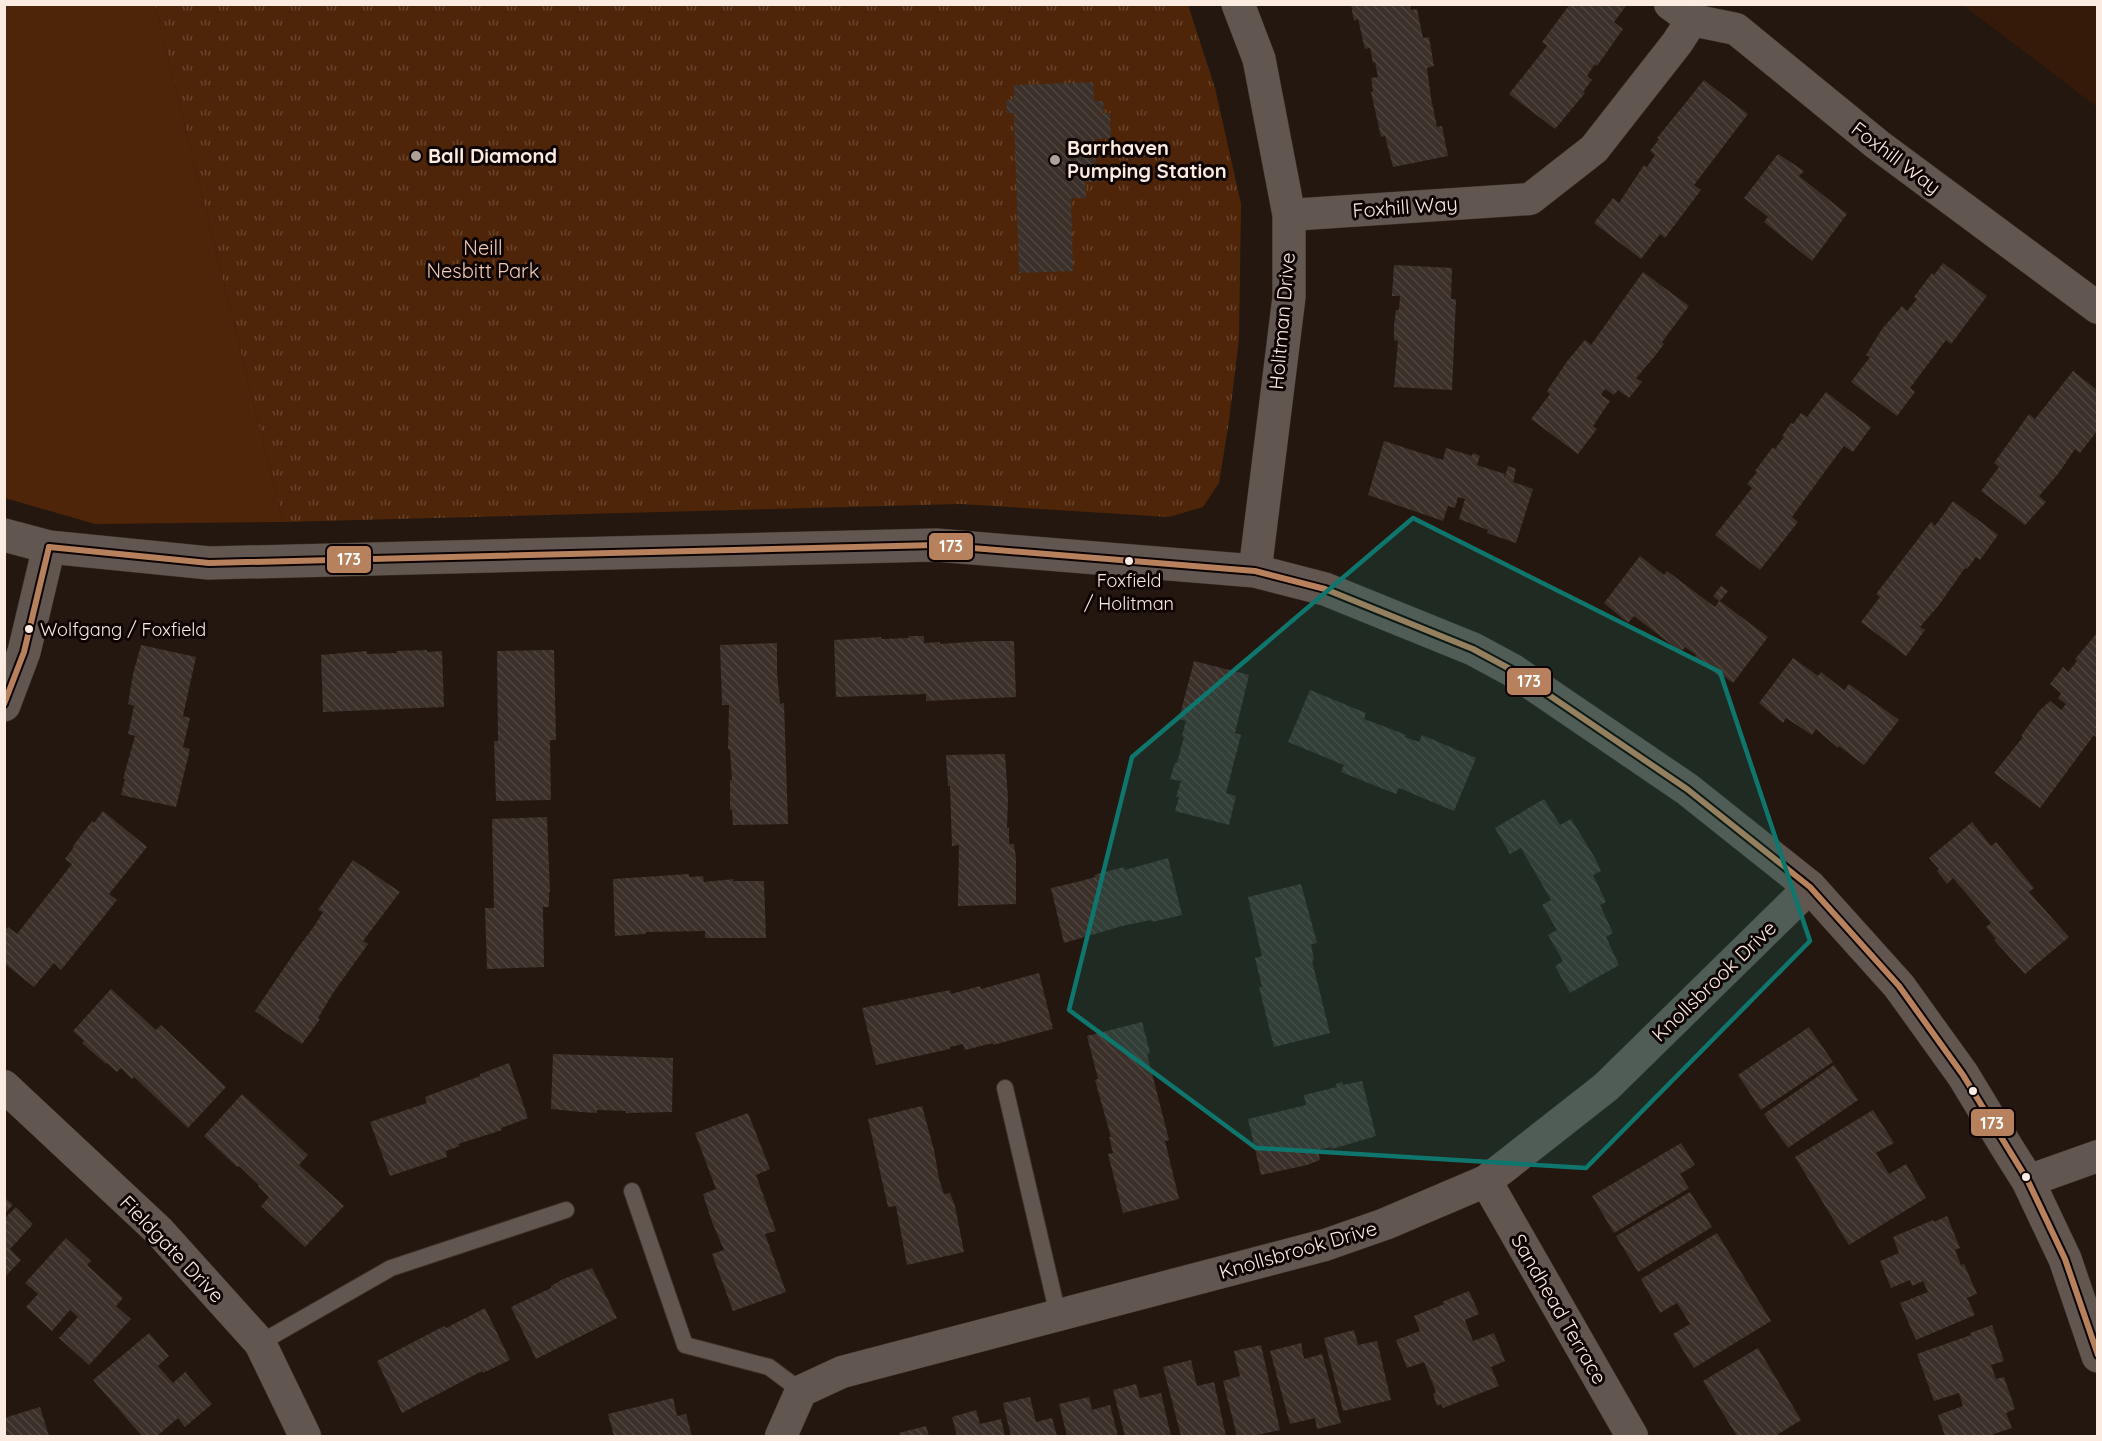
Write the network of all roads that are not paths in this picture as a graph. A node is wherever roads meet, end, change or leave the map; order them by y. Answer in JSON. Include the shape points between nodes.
{"nodes":[{"id":1,"x":1238,"y":4,"type":"edge"},
{"id":2,"x":1681,"y":12,"type":"edge"},
{"id":3,"x":1289,"y":215,"type":"junction"},
{"id":4,"x":2097,"y":308,"type":"edge"},
{"id":5,"x":4,"y":535,"type":"edge"},
{"id":6,"x":49,"y":547,"type":"junction"},
{"id":7,"x":1255,"y":571,"type":"junction"},
{"id":8,"x":4,"y":705,"type":"edge"},
{"id":9,"x":1810,"y":887,"type":"junction"},
{"id":10,"x":4,"y":1086,"type":"edge"},
{"id":11,"x":1005,"y":1088,"type":"dead end"},
{"id":12,"x":2097,"y":1156,"type":"edge"},
{"id":13,"x":1486,"y":1180,"type":"junction"},
{"id":14,"x":2028,"y":1181,"type":"junction"},
{"id":15,"x":632,"y":1191,"type":"dead end"},
{"id":16,"x":566,"y":1209,"type":"dead end"},
{"id":17,"x":1058,"y":1315,"type":"junction"},
{"id":18,"x":260,"y":1343,"type":"junction"},
{"id":19,"x":2097,"y":1356,"type":"edge"},
{"id":20,"x":801,"y":1391,"type":"junction"},
{"id":21,"x":305,"y":1437,"type":"edge"},
{"id":22,"x":782,"y":1437,"type":"edge"},
{"id":23,"x":1632,"y":1437,"type":"edge"}],
"edges":[{"from":1,"to":3,"type":"street","name":"Holitman Drive","via":[[1258,59]]},
{"from":2,"to":3,"type":"street","name":"Foxhill Way","via":[[1677,43],[1594,148],[1530,199]]},
{"from":2,"to":4,"type":"street","name":"Foxhill Way","via":[[1736,29],[1878,146]]},
{"from":3,"to":7,"type":"street","name":"Holitman Drive","via":[[1289,297]]},
{"from":5,"to":6,"type":"street"},
{"from":6,"to":7,"type":"street","via":[[208,563],[936,545]]},
{"from":6,"to":8,"type":"street","via":[[24,652]]},
{"from":7,"to":9,"type":"street","via":[[1325,589],[1473,649],[1512,670],[1687,789]]},
{"from":9,"to":13,"type":"street","name":"Knollsbrook Drive","via":[[1606,1087]]},
{"from":9,"to":14,"type":"street","via":[[1899,986],[1963,1075]]},
{"from":10,"to":18,"type":"street","name":"Fieldgate Drive","via":[[159,1231]]},
{"from":11,"to":17,"type":"lane"},
{"from":12,"to":14,"type":"street"},
{"from":13,"to":17,"type":"street","name":"Knollsbrook Drive","via":[[1325,1245]]},
{"from":13,"to":23,"type":"street","name":"Sandhead Terrace"},
{"from":14,"to":19,"type":"street","via":[[2065,1259]]},
{"from":15,"to":20,"type":"lane","via":[[685,1345],[769,1367]]},
{"from":16,"to":18,"type":"lane","via":[[391,1268]]},
{"from":17,"to":20,"type":"street","name":"Knollsbrook Drive","via":[[842,1372]]},
{"from":18,"to":21,"type":"street","name":"Fieldgate Drive"},
{"from":20,"to":22,"type":"street"}]}
